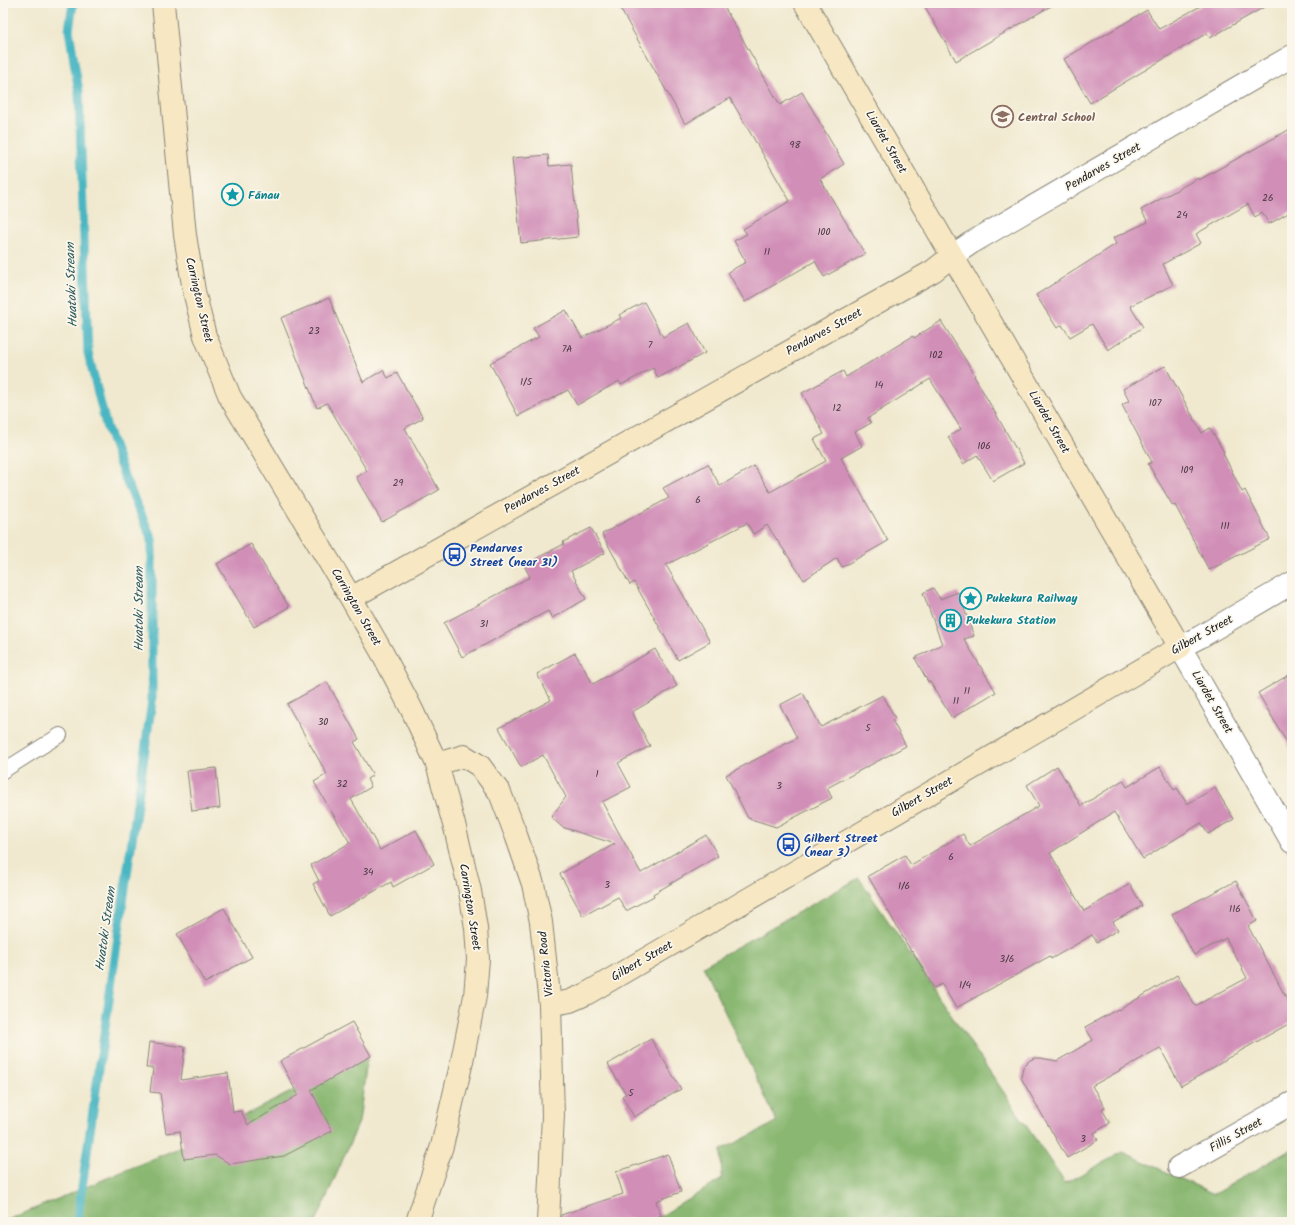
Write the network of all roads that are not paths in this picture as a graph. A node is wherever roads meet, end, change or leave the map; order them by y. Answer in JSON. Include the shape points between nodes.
{"nodes":[{"id":1,"x":163,"y":3,"type":"edge"},
{"id":2,"x":805,"y":3,"type":"edge"},
{"id":3,"x":1292,"y":56,"type":"edge"},
{"id":4,"x":952,"y":256,"type":"junction"},
{"id":5,"x":1292,"y":583,"type":"edge"},
{"id":6,"x":351,"y":598,"type":"junction"},
{"id":7,"x":1180,"y":647,"type":"junction"},
{"id":8,"x":60,"y":735,"type":"dead end"},
{"id":9,"x":437,"y":764,"type":"junction"},
{"id":10,"x":3,"y":771,"type":"edge"},
{"id":11,"x":1292,"y":842,"type":"edge"},
{"id":12,"x":550,"y":1006,"type":"junction"},
{"id":13,"x":1292,"y":1103,"type":"edge"},
{"id":14,"x":1179,"y":1166,"type":"dead end"},
{"id":15,"x":417,"y":1222,"type":"edge"},
{"id":16,"x":548,"y":1222,"type":"edge"}],
"edges":[{"from":1,"to":6,"type":"street","name":"Carrington Street","via":[[185,235],[194,291],[205,336],[230,397]]},
{"from":2,"to":4,"type":"street","name":"Liardet Street"},
{"from":3,"to":4,"type":"street","name":"Pendarves Street"},
{"from":4,"to":6,"type":"street","name":"Pendarves Street","via":[[933,271]]},
{"from":4,"to":7,"type":"street","name":"Liardet Street"},
{"from":5,"to":7,"type":"street","name":"Gilbert Street"},
{"from":6,"to":9,"type":"street","name":"Carrington Street","via":[[388,663]]},
{"from":7,"to":11,"type":"street","name":"Liardet Street"},
{"from":7,"to":12,"type":"street","name":"Gilbert Street","via":[[586,994]]},
{"from":8,"to":10,"type":"lane"},
{"from":9,"to":12,"type":"street","name":"Victoria Road","via":[[464,756],[480,766],[500,793],[533,884],[542,922]]},
{"from":9,"to":15,"type":"street","name":"Carrington Street","via":[[470,891],[478,959],[475,996],[462,1061],[442,1146]]},
{"from":12,"to":16,"type":"street","name":"Victoria Road","via":[[554,1115]]},
{"from":13,"to":14,"type":"street","name":"Fillis Street"}]}
